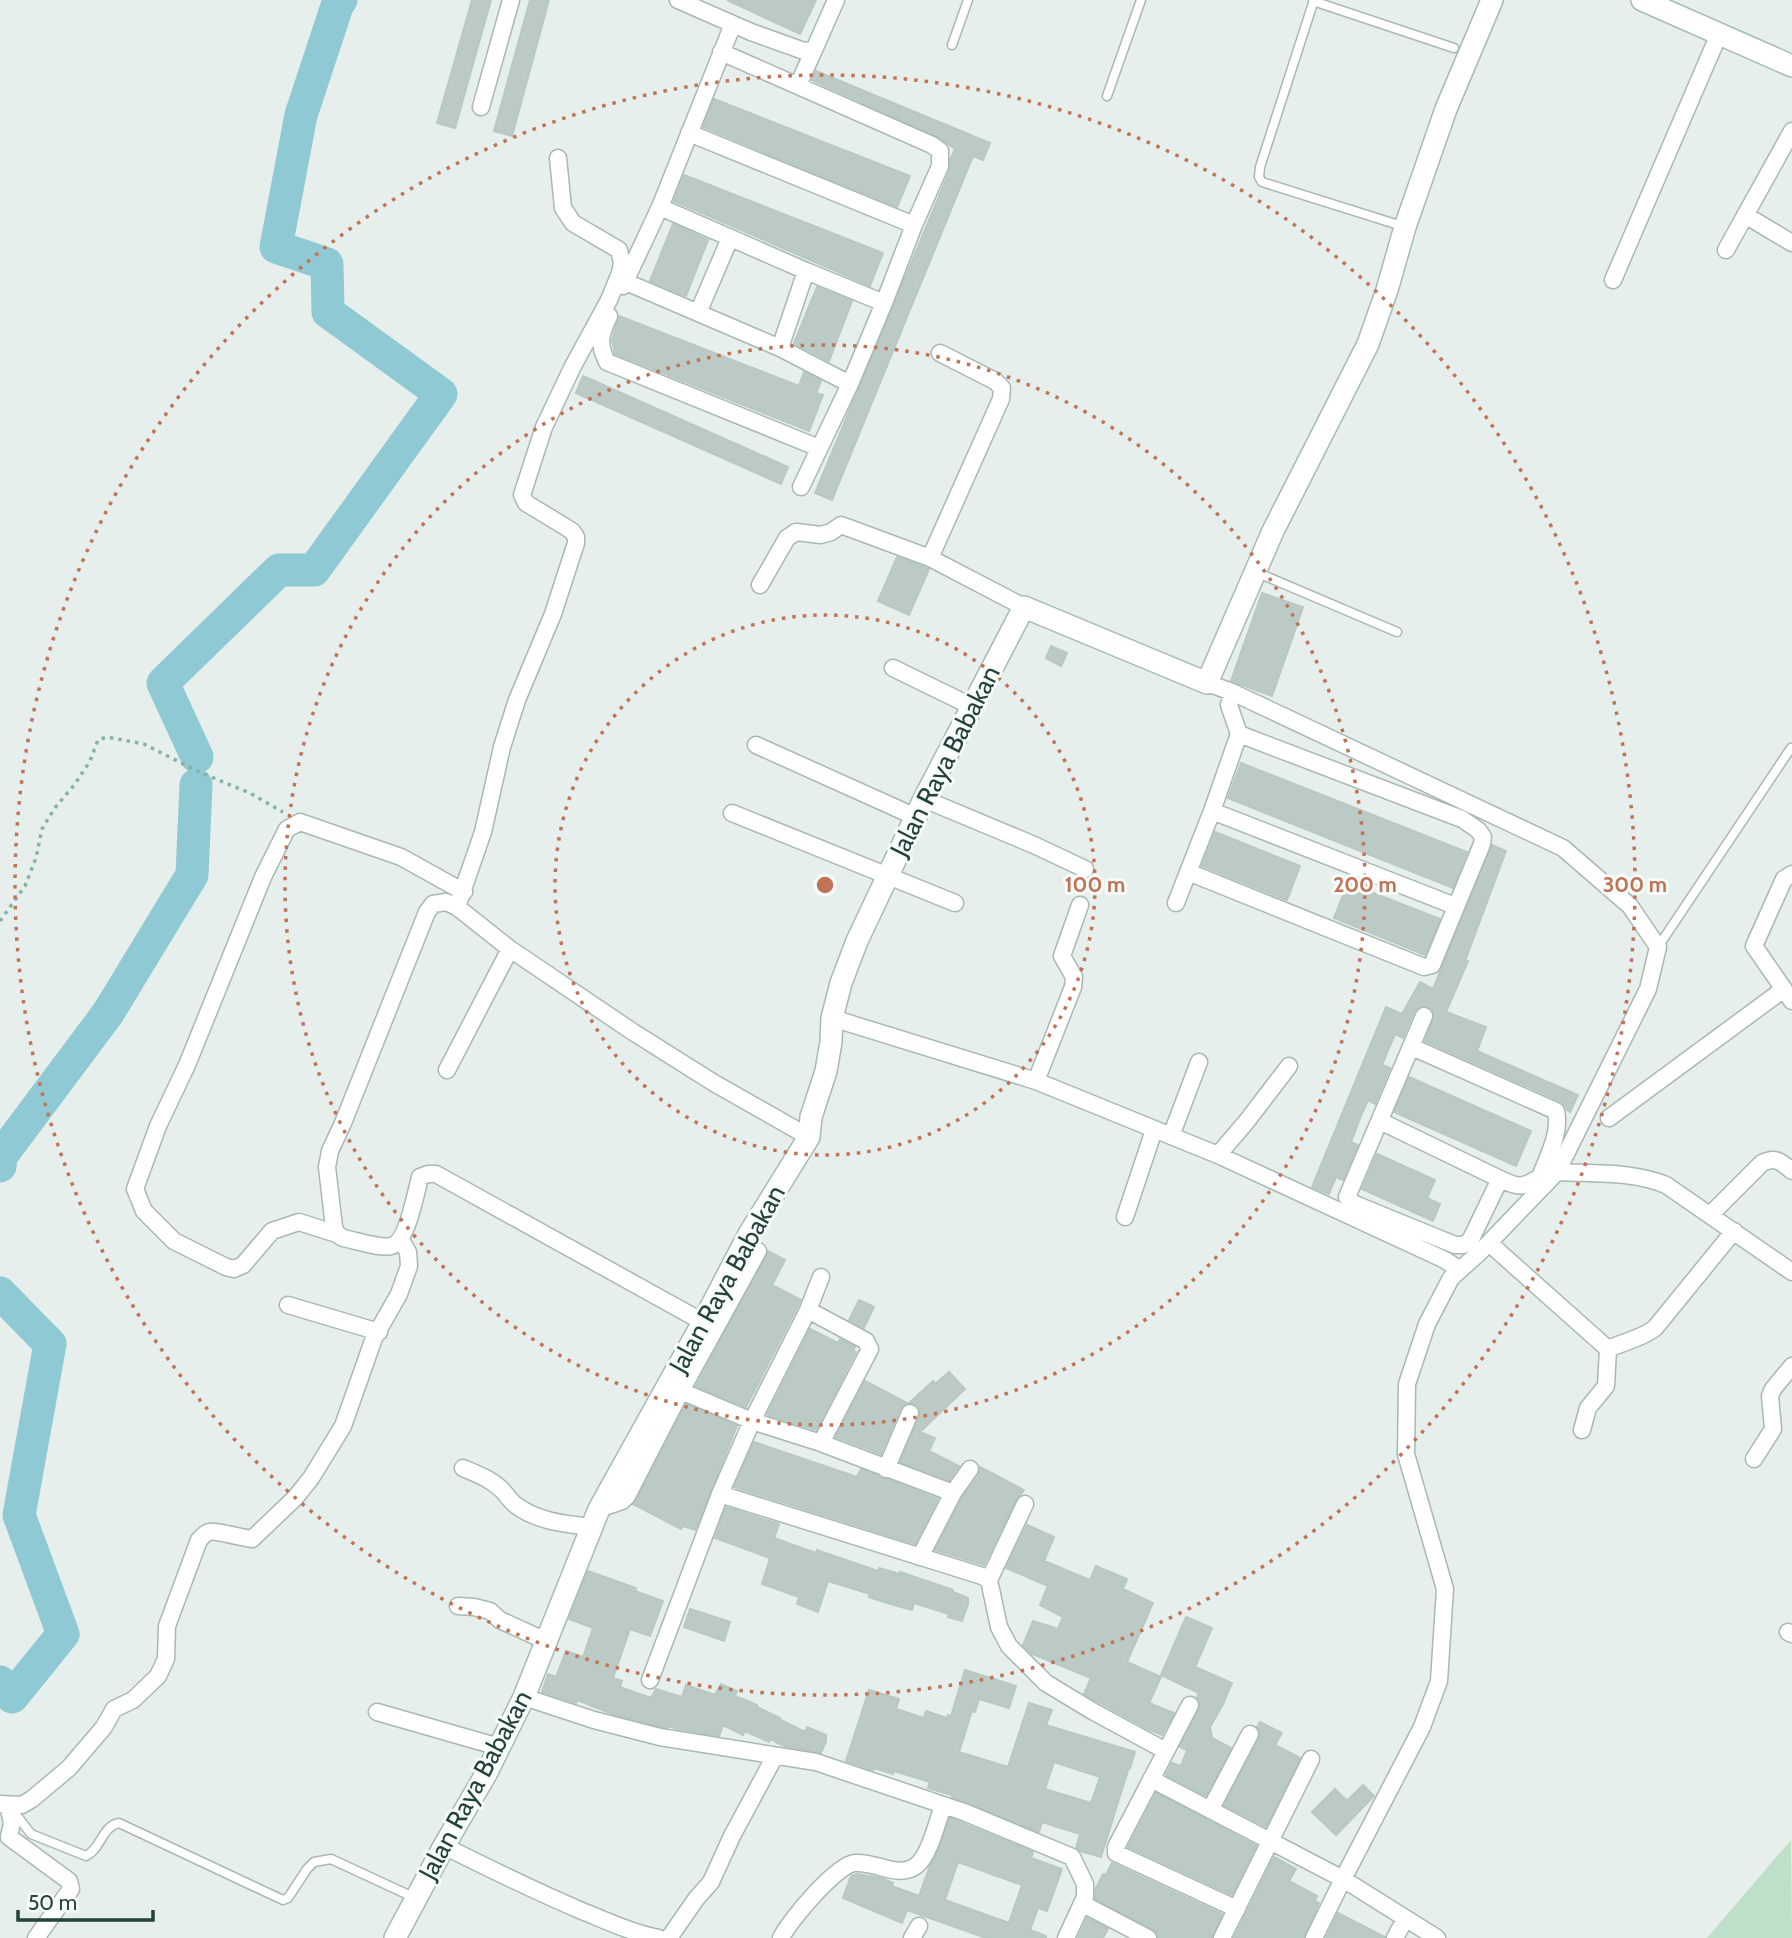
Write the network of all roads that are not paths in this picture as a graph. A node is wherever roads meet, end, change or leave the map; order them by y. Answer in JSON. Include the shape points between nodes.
{"nodes":[{"id":1,"x":511,"y":0,"type":"edge"},
{"id":2,"x":678,"y":0,"type":"edge"},
{"id":3,"x":835,"y":0,"type":"edge"},
{"id":4,"x":968,"y":0,"type":"edge"},
{"id":5,"x":1141,"y":0,"type":"edge"},
{"id":6,"x":1492,"y":0,"type":"edge"},
{"id":7,"x":1642,"y":0,"type":"edge"},
{"id":8,"x":1313,"y":1,"type":"edge"},
{"id":9,"x":733,"y":24,"type":"junction"},
{"id":10,"x":1719,"y":34,"type":"junction"},
{"id":11,"x":951,"y":44,"type":"dead end"},
{"id":12,"x":1454,"y":48,"type":"dead end"},
{"id":13,"x":814,"y":50,"type":"junction"},
{"id":14,"x":721,"y":52,"type":"junction"},
{"id":15,"x":1792,"y":66,"type":"edge"},
{"id":16,"x":798,"y":85,"type":"junction"},
{"id":17,"x":1107,"y":96,"type":"dead end"},
{"id":18,"x":481,"y":107,"type":"dead end"},
{"id":19,"x":1792,"y":131,"type":"edge"},
{"id":20,"x":689,"y":133,"type":"junction"},
{"id":21,"x":558,"y":158,"type":"dead end"},
{"id":22,"x":660,"y":207,"type":"junction"},
{"id":23,"x":1745,"y":215,"type":"junction"},
{"id":24,"x":914,"y":225,"type":"junction"},
{"id":25,"x":1405,"y":227,"type":"junction"},
{"id":26,"x":730,"y":238,"type":"junction"},
{"id":27,"x":1792,"y":243,"type":"edge"},
{"id":28,"x":1726,"y":250,"type":"dead end"},
{"id":29,"x":806,"y":271,"type":"junction"},
{"id":30,"x":1613,"y":280,"type":"dead end"},
{"id":31,"x":625,"y":282,"type":"junction"},
{"id":32,"x":884,"y":303,"type":"junction"},
{"id":33,"x":698,"y":313,"type":"junction"},
{"id":34,"x":779,"y":348,"type":"junction"},
{"id":35,"x":940,"y":353,"type":"dead end"},
{"id":36,"x":850,"y":384,"type":"junction"},
{"id":37,"x":819,"y":448,"type":"junction"},
{"id":38,"x":801,"y":487,"type":"dead end"},
{"id":39,"x":930,"y":558,"type":"junction"},
{"id":40,"x":1256,"y":572,"type":"junction"},
{"id":41,"x":760,"y":585,"type":"dead end"},
{"id":42,"x":1024,"y":607,"type":"junction"},
{"id":43,"x":1397,"y":632,"type":"dead end"},
{"id":44,"x":893,"y":668,"type":"dead end"},
{"id":45,"x":1207,"y":683,"type":"junction"},
{"id":46,"x":1232,"y":692,"type":"junction"},
{"id":47,"x":973,"y":706,"type":"junction"},
{"id":48,"x":1239,"y":734,"type":"junction"},
{"id":49,"x":757,"y":745,"type":"dead end"},
{"id":50,"x":1791,"y":748,"type":"edge"},
{"id":51,"x":920,"y":808,"type":"junction"},
{"id":52,"x":1212,"y":811,"type":"junction"},
{"id":53,"x":732,"y":813,"type":"dead end"},
{"id":54,"x":1085,"y":869,"type":"dead end"},
{"id":55,"x":1188,"y":872,"type":"junction"},
{"id":56,"x":1792,"y":874,"type":"edge"},
{"id":57,"x":887,"y":875,"type":"junction"},
{"id":58,"x":460,"y":900,"type":"junction"},
{"id":59,"x":955,"y":903,"type":"dead end"},
{"id":60,"x":1176,"y":903,"type":"dead end"},
{"id":61,"x":1080,"y":905,"type":"dead end"},
{"id":62,"x":1455,"y":906,"type":"junction"},
{"id":63,"x":1658,"y":947,"type":"junction"},
{"id":64,"x":509,"y":949,"type":"junction"},
{"id":65,"x":1788,"y":995,"type":"edge"},
{"id":66,"x":1424,"y":1016,"type":"dead end"},
{"id":67,"x":832,"y":1018,"type":"junction"},
{"id":68,"x":1412,"y":1047,"type":"junction"},
{"id":69,"x":1199,"y":1062,"type":"dead end"},
{"id":70,"x":1289,"y":1066,"type":"dead end"},
{"id":71,"x":447,"y":1070,"type":"dead end"},
{"id":72,"x":1035,"y":1081,"type":"junction"},
{"id":73,"x":1609,"y":1118,"type":"dead end"},
{"id":74,"x":1380,"y":1121,"type":"junction"},
{"id":75,"x":1154,"y":1130,"type":"junction"},
{"id":76,"x":1171,"y":1136,"type":"junction"},
{"id":77,"x":809,"y":1137,"type":"junction"},
{"id":78,"x":1218,"y":1155,"type":"junction"},
{"id":79,"x":1792,"y":1171,"type":"edge"},
{"id":80,"x":1558,"y":1172,"type":"junction"},
{"id":81,"x":1500,"y":1179,"type":"junction"},
{"id":82,"x":1710,"y":1215,"type":"junction"},
{"id":83,"x":1125,"y":1217,"type":"dead end"},
{"id":84,"x":1734,"y":1231,"type":"junction"},
{"id":85,"x":337,"y":1234,"type":"junction"},
{"id":86,"x":401,"y":1240,"type":"junction"},
{"id":87,"x":1489,"y":1243,"type":"junction"},
{"id":88,"x":1463,"y":1245,"type":"junction"},
{"id":89,"x":758,"y":1251,"type":"dead end"},
{"id":90,"x":1466,"y":1265,"type":"junction"},
{"id":91,"x":1792,"y":1272,"type":"edge"},
{"id":92,"x":821,"y":1277,"type":"dead end"},
{"id":93,"x":288,"y":1305,"type":"dead end"},
{"id":94,"x":808,"y":1310,"type":"junction"},
{"id":95,"x":703,"y":1322,"type":"junction"},
{"id":96,"x":379,"y":1332,"type":"junction"},
{"id":97,"x":1608,"y":1349,"type":"junction"},
{"id":98,"x":1792,"y":1366,"type":"edge"},
{"id":99,"x":681,"y":1391,"type":"junction"},
{"id":100,"x":910,"y":1413,"type":"dead end"},
{"id":101,"x":752,"y":1421,"type":"junction"},
{"id":102,"x":1582,"y":1430,"type":"dead end"},
{"id":103,"x":821,"y":1443,"type":"junction"},
{"id":104,"x":1754,"y":1459,"type":"dead end"},
{"id":105,"x":463,"y":1468,"type":"dead end"},
{"id":106,"x":886,"y":1469,"type":"junction"},
{"id":107,"x":970,"y":1469,"type":"dead end"},
{"id":108,"x":953,"y":1493,"type":"junction"},
{"id":109,"x":720,"y":1494,"type":"junction"},
{"id":110,"x":1025,"y":1504,"type":"dead end"},
{"id":111,"x":596,"y":1518,"type":"junction"},
{"id":112,"x":919,"y":1557,"type":"junction"},
{"id":113,"x":989,"y":1580,"type":"junction"},
{"id":114,"x":458,"y":1606,"type":"dead end"},
{"id":115,"x":546,"y":1642,"type":"junction"},
{"id":116,"x":650,"y":1680,"type":"dead end"},
{"id":117,"x":524,"y":1697,"type":"junction"},
{"id":118,"x":1190,"y":1704,"type":"dead end"},
{"id":119,"x":377,"y":1712,"type":"dead end"},
{"id":120,"x":1250,"y":1734,"type":"dead end"},
{"id":121,"x":499,"y":1747,"type":"junction"},
{"id":122,"x":1166,"y":1751,"type":"junction"},
{"id":123,"x":775,"y":1756,"type":"junction"},
{"id":124,"x":1311,"y":1759,"type":"dead end"},
{"id":125,"x":1151,"y":1779,"type":"junction"},
{"id":126,"x":4,"y":1805,"type":"edge"},
{"id":127,"x":943,"y":1806,"type":"junction"},
{"id":128,"x":1210,"y":1810,"type":"junction"},
{"id":129,"x":1271,"y":1840,"type":"junction"},
{"id":130,"x":444,"y":1846,"type":"junction"},
{"id":131,"x":1343,"y":1879,"type":"junction"},
{"id":132,"x":416,"y":1898,"type":"junction"},
{"id":133,"x":1083,"y":1904,"type":"junction"},
{"id":134,"x":1237,"y":1909,"type":"junction"},
{"id":135,"x":1405,"y":1919,"type":"junction"},
{"id":136,"x":1144,"y":1937,"type":"edge"},
{"id":137,"x":36,"y":1938,"type":"edge"},
{"id":138,"x":395,"y":1938,"type":"edge"},
{"id":139,"x":659,"y":1938,"type":"edge"},
{"id":140,"x":669,"y":1938,"type":"edge"},
{"id":141,"x":781,"y":1938,"type":"edge"},
{"id":142,"x":1066,"y":1938,"type":"edge"},
{"id":143,"x":1222,"y":1938,"type":"edge"},
{"id":144,"x":1314,"y":1938,"type":"edge"},
{"id":145,"x":1395,"y":1938,"type":"edge"},
{"id":146,"x":1437,"y":1938,"type":"edge"}],
"edges":[{"from":1,"to":18,"type":"street"},
{"from":2,"to":9,"type":"street"},
{"from":3,"to":13,"type":"street"},
{"from":4,"to":11,"type":"lane"},
{"from":5,"to":17,"type":"lane"},
{"from":6,"to":25,"type":"street","via":[[1446,109]]},
{"from":7,"to":10,"type":"street"},
{"from":8,"to":12,"type":"lane"},
{"from":8,"to":25,"type":"lane","via":[[1259,177],[1262,182]]},
{"from":9,"to":13,"type":"street","via":[[804,51]]},
{"from":9,"to":14,"type":"street"},
{"from":10,"to":15,"type":"street"},
{"from":10,"to":30,"type":"street"},
{"from":13,"to":16,"type":"street"},
{"from":14,"to":16,"type":"street"},
{"from":14,"to":20,"type":"street"},
{"from":16,"to":24,"type":"street","via":[[940,151],[940,166]]},
{"from":19,"to":23,"type":"street"},
{"from":20,"to":22,"type":"street"},
{"from":20,"to":24,"type":"street"},
{"from":21,"to":58,"type":"street","via":[[563,208],[573,223],[619,250],[622,263],[609,300],[544,427],[522,495],[526,503],[572,531],[576,543],[517,700]]},
{"from":22,"to":26,"type":"street"},
{"from":22,"to":31,"type":"street"},
{"from":23,"to":27,"type":"street"},
{"from":23,"to":28,"type":"street"},
{"from":24,"to":32,"type":"street"},
{"from":25,"to":40,"type":"street","via":[[1368,344]]},
{"from":26,"to":29,"type":"street"},
{"from":26,"to":33,"type":"street"},
{"from":29,"to":32,"type":"street"},
{"from":29,"to":34,"type":"street"},
{"from":31,"to":33,"type":"street"},
{"from":31,"to":37,"type":"street","via":[[603,330],[600,348],[607,362]]},
{"from":32,"to":36,"type":"street"},
{"from":33,"to":34,"type":"street"},
{"from":34,"to":36,"type":"street"},
{"from":35,"to":39,"type":"street","via":[[1002,388]]},
{"from":36,"to":37,"type":"street"},
{"from":37,"to":38,"type":"street"},
{"from":39,"to":41,"type":"street","via":[[841,525],[821,535],[796,532],[787,538]]},
{"from":39,"to":42,"type":"street"},
{"from":40,"to":43,"type":"lane"},
{"from":40,"to":45,"type":"street"},
{"from":42,"to":45,"type":"street"},
{"from":42,"to":47,"type":"street","name":"Jalan Raya Babakan"},
{"from":44,"to":47,"type":"street"},
{"from":45,"to":46,"type":"street"},
{"from":46,"to":48,"type":"street","via":[[1229,705]]},
{"from":46,"to":63,"type":"street","via":[[1563,848],[1630,906]]},
{"from":47,"to":51,"type":"street","name":"Jalan Raya Babakan"},
{"from":48,"to":52,"type":"street"},
{"from":48,"to":62,"type":"street","via":[[1462,819],[1478,830],[1482,844]]},
{"from":49,"to":51,"type":"street"},
{"from":50,"to":63,"type":"lane"},
{"from":51,"to":54,"type":"street","via":[[1034,845]]},
{"from":51,"to":57,"type":"street","name":"Jalan Raya Babakan"},
{"from":52,"to":55,"type":"street"},
{"from":52,"to":62,"type":"street"},
{"from":53,"to":57,"type":"street"},
{"from":55,"to":60,"type":"street"},
{"from":55,"to":62,"type":"street","via":[[1424,967],[1432,965]]},
{"from":56,"to":65,"type":"street","via":[[1784,879],[1754,946]]},
{"from":57,"to":59,"type":"street"},
{"from":57,"to":67,"type":"street","name":"Jalan Raya Babakan","via":[[857,940]]},
{"from":58,"to":64,"type":"street"},
{"from":58,"to":85,"type":"street","via":[[433,904],[427,912],[330,1151],[327,1167]]},
{"from":58,"to":85,"type":"street","via":[[401,857],[300,822],[287,829],[135,1189],[144,1211],[174,1241],[234,1269],[243,1265],[272,1231],[290,1224],[299,1222]]},
{"from":61,"to":72,"type":"street","via":[[1062,956],[1074,977],[1073,987]]},
{"from":63,"to":80,"type":"street","via":[[1648,989]]},
{"from":64,"to":71,"type":"street"},
{"from":64,"to":77,"type":"street","via":[[702,1076]]},
{"from":65,"to":73,"type":"street"},
{"from":66,"to":68,"type":"street"},
{"from":67,"to":72,"type":"street"},
{"from":67,"to":77,"type":"street","name":"Jalan Raya Babakan","via":[[830,1052]]},
{"from":68,"to":74,"type":"street"},
{"from":68,"to":81,"type":"street","via":[[1556,1111],[1557,1133],[1540,1177],[1516,1186]]},
{"from":69,"to":76,"type":"street"},
{"from":70,"to":78,"type":"street"},
{"from":72,"to":75,"type":"street"},
{"from":74,"to":81,"type":"street"},
{"from":74,"to":88,"type":"street","via":[[1348,1199]]},
{"from":75,"to":76,"type":"street"},
{"from":75,"to":83,"type":"street"},
{"from":76,"to":78,"type":"street"},
{"from":77,"to":95,"type":"street","name":"Jalan Raya Babakan","via":[[749,1234]]},
{"from":78,"to":90,"type":"street","via":[[1445,1260]]},
{"from":79,"to":82,"type":"street","via":[[1771,1159],[1762,1163]]},
{"from":80,"to":82,"type":"street","via":[[1650,1179]]},
{"from":80,"to":87,"type":"street"},
{"from":81,"to":88,"type":"street","via":[[1470,1241]]},
{"from":82,"to":84,"type":"street"},
{"from":84,"to":91,"type":"street"},
{"from":84,"to":97,"type":"street","via":[[1655,1328]]},
{"from":85,"to":86,"type":"street","via":[[388,1247]]},
{"from":86,"to":95,"type":"street","via":[[420,1177],[436,1174]]},
{"from":86,"to":96,"type":"street","via":[[409,1266]]},
{"from":87,"to":90,"type":"street"},
{"from":87,"to":97,"type":"street"},
{"from":88,"to":90,"type":"street"},
{"from":89,"to":99,"type":"street"},
{"from":90,"to":131,"type":"street","via":[[1451,1278],[1427,1324],[1407,1384],[1406,1454],[1445,1589],[1440,1681],[1412,1749]]},
{"from":92,"to":94,"type":"street"},
{"from":93,"to":96,"type":"street"},
{"from":94,"to":101,"type":"street"},
{"from":94,"to":103,"type":"street","via":[[866,1341],[870,1349]]},
{"from":95,"to":111,"type":"street","name":"Jalan Raya Babakan"},
{"from":96,"to":126,"type":"street","via":[[343,1426],[295,1498],[252,1539],[211,1531],[199,1540],[167,1626],[166,1659],[158,1676],[133,1700],[114,1709],[69,1768],[22,1805]]},
{"from":97,"to":102,"type":"street","via":[[1606,1386],[1588,1408]]},
{"from":98,"to":104,"type":"street","via":[[1770,1396],[1773,1429]]},
{"from":99,"to":101,"type":"street"},
{"from":99,"to":111,"type":"street","via":[[627,1496]]},
{"from":100,"to":106,"type":"street"},
{"from":101,"to":103,"type":"street"},
{"from":101,"to":109,"type":"street"},
{"from":103,"to":106,"type":"street"},
{"from":105,"to":111,"type":"street","via":[[485,1477],[533,1515],[562,1524]]},
{"from":106,"to":108,"type":"street"},
{"from":107,"to":108,"type":"street"},
{"from":108,"to":112,"type":"street"},
{"from":109,"to":112,"type":"street"},
{"from":109,"to":116,"type":"street"},
{"from":110,"to":113,"type":"street"},
{"from":111,"to":115,"type":"street","name":"Jalan Raya Babakan"},
{"from":112,"to":113,"type":"street"},
{"from":113,"to":122,"type":"street","via":[[999,1627],[1009,1646],[1046,1683]]},
{"from":114,"to":115,"type":"street","via":[[490,1611]]},
{"from":115,"to":117,"type":"street","name":"Jalan Raya Babakan"},
{"from":117,"to":121,"type":"street","name":"Jalan Raya Babakan"},
{"from":117,"to":123,"type":"street","via":[[660,1737]]},
{"from":118,"to":122,"type":"street"},
{"from":119,"to":121,"type":"street"},
{"from":120,"to":128,"type":"street"},
{"from":121,"to":130,"type":"street","name":"Jalan Raya Babakan"},
{"from":122,"to":125,"type":"street"},
{"from":123,"to":127,"type":"street","via":[[816,1762]]},
{"from":123,"to":140,"type":"street","via":[[711,1882]]},
{"from":124,"to":129,"type":"street"},
{"from":125,"to":128,"type":"street"},
{"from":125,"to":134,"type":"street","via":[[1116,1853]]},
{"from":126,"to":132,"type":"lane","via":[[32,1834],[83,1856],[92,1853],[109,1826],[119,1823],[283,1900],[307,1868],[326,1859]]},
{"from":126,"to":137,"type":"street","via":[[12,1823],[9,1837],[69,1881],[71,1889]]},
{"from":127,"to":133,"type":"street","via":[[1072,1857],[1085,1884]]},
{"from":127,"to":141,"type":"street","via":[[925,1857],[917,1865],[900,1871],[851,1863],[811,1895]]},
{"from":128,"to":129,"type":"street"},
{"from":129,"to":131,"type":"street"},
{"from":129,"to":134,"type":"street"},
{"from":130,"to":132,"type":"street","name":"Jalan Raya Babakan"},
{"from":130,"to":139,"type":"street","via":[[574,1907]]},
{"from":131,"to":135,"type":"street"},
{"from":131,"to":144,"type":"street"},
{"from":132,"to":138,"type":"street","name":"Jalan Raya Babakan"},
{"from":133,"to":136,"type":"street"},
{"from":133,"to":142,"type":"street"},
{"from":134,"to":143,"type":"street"},
{"from":135,"to":145,"type":"street"},
{"from":135,"to":146,"type":"street"}]}
